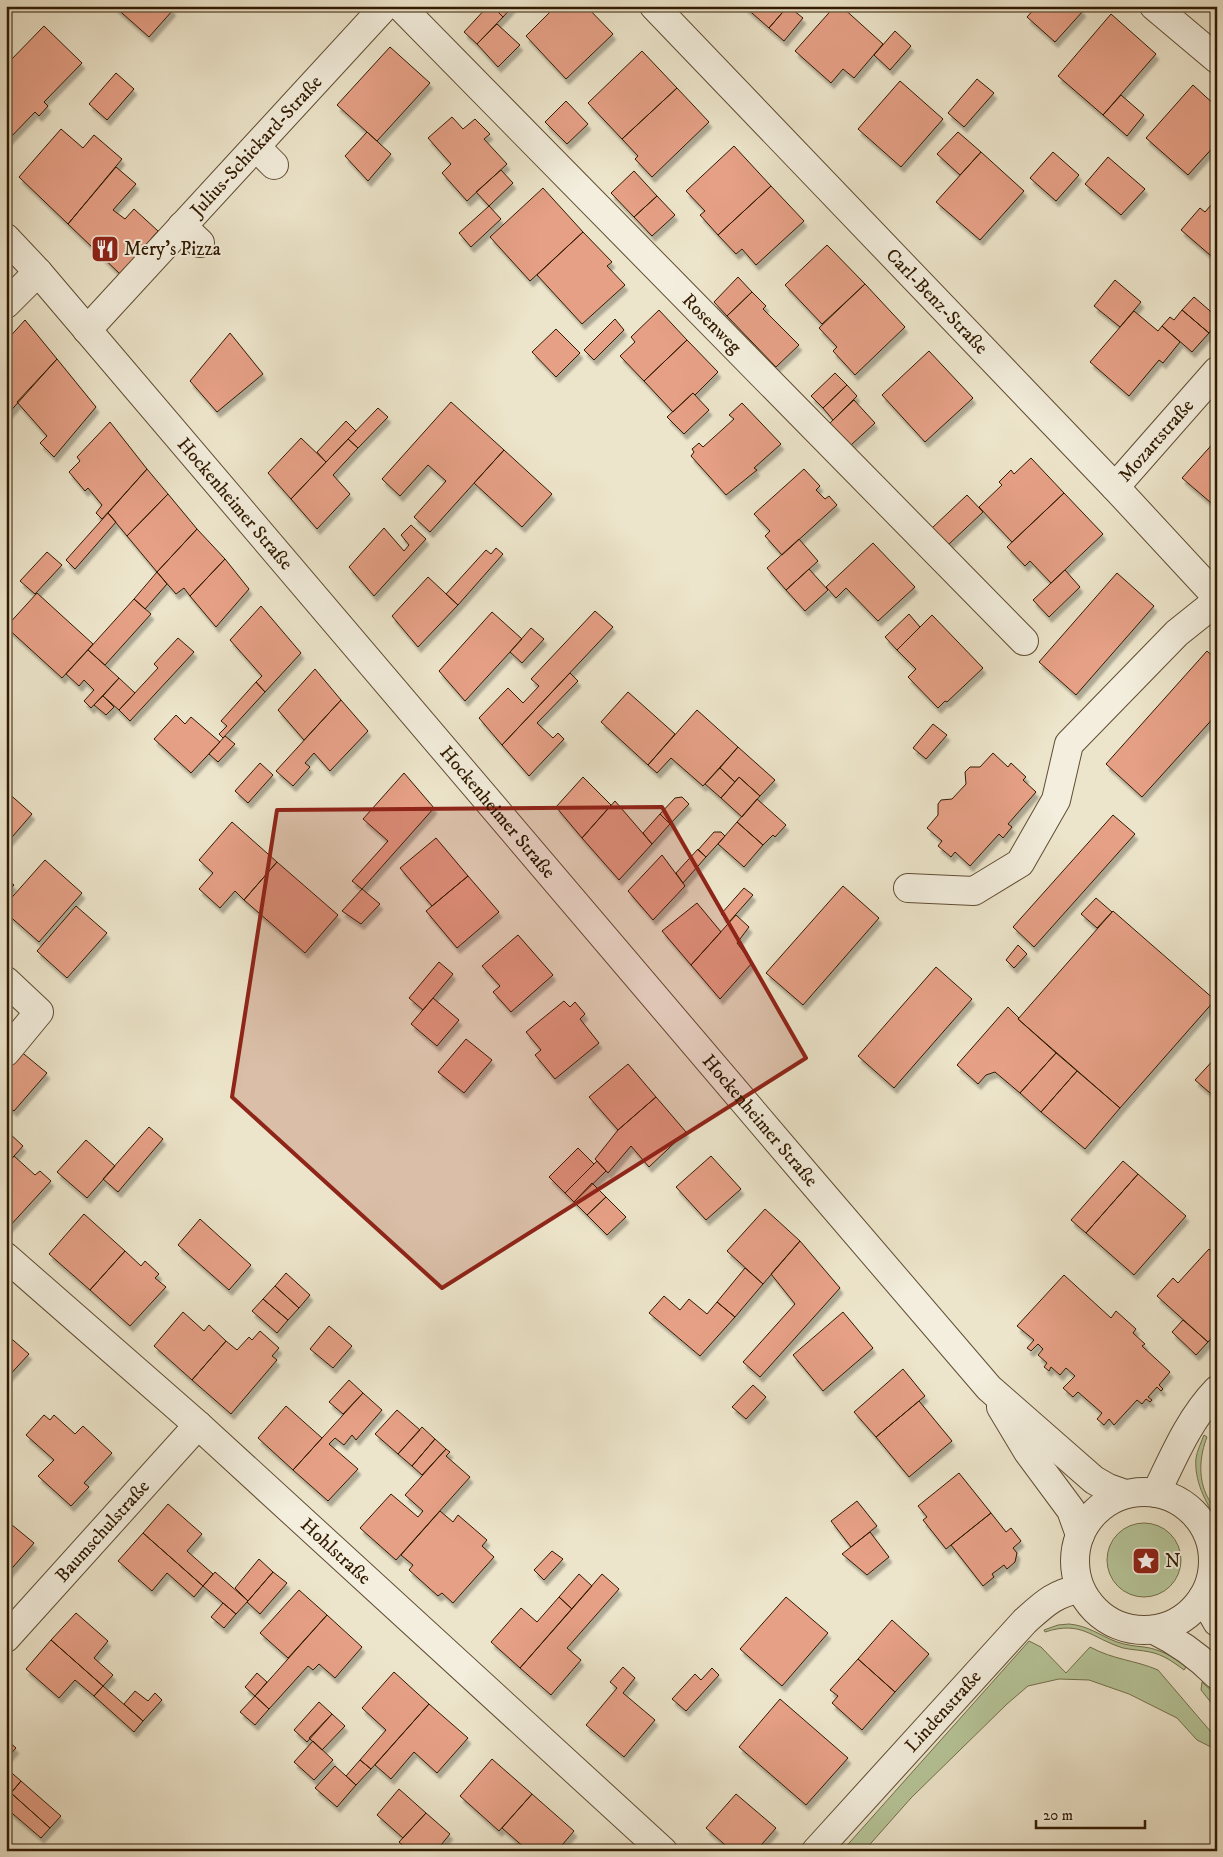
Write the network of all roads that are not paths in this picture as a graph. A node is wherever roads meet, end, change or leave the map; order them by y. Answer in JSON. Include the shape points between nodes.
{"nodes":[{"id":1,"x":385,"y":6,"type":"edge"},
{"id":2,"x":400,"y":6,"type":"edge"},
{"id":3,"x":654,"y":6,"type":"edge"},
{"id":4,"x":1154,"y":6,"type":"edge"},
{"id":5,"x":1217,"y":59,"type":"edge"},
{"id":6,"x":6,"y":238,"type":"edge"},
{"id":7,"x":38,"y":272,"type":"junction"},
{"id":8,"x":6,"y":304,"type":"edge"},
{"id":9,"x":88,"y":330,"type":"junction"},
{"id":10,"x":1217,"y":371,"type":"edge"},
{"id":11,"x":1115,"y":488,"type":"junction"},
{"id":12,"x":1217,"y":599,"type":"edge"},
{"id":13,"x":1024,"y":641,"type":"dead end"},
{"id":14,"x":908,"y":888,"type":"dead end"},
{"id":15,"x":6,"y":981,"type":"edge"},
{"id":16,"x":6,"y":1052,"type":"edge"},
{"id":17,"x":6,"y":1257,"type":"edge"},
{"id":18,"x":989,"y":1388,"type":"junction"},
{"id":19,"x":1217,"y":1390,"type":"edge"},
{"id":20,"x":198,"y":1425,"type":"junction"},
{"id":21,"x":1156,"y":1493,"type":"junction"},
{"id":22,"x":1125,"y":1494,"type":"junction"},
{"id":23,"x":1080,"y":1535,"type":"junction"},
{"id":24,"x":1080,"y":1589,"type":"junction"},
{"id":25,"x":1203,"y":1597,"type":"junction"},
{"id":26,"x":1217,"y":1622,"type":"edge"},
{"id":27,"x":1154,"y":1630,"type":"junction"},
{"id":28,"x":6,"y":1638,"type":"edge"},
{"id":29,"x":1217,"y":1675,"type":"edge"},
{"id":30,"x":663,"y":1851,"type":"edge"},
{"id":31,"x":816,"y":1851,"type":"edge"}],
"edges":[{"from":1,"to":9,"type":"street","name":"Julius-Schickard-Straße","via":[[265,156],[191,235]]},
{"from":2,"to":13,"type":"street","name":"Rosenweg"},
{"from":3,"to":11,"type":"street","name":"Carl-Benz-Straße"},
{"from":4,"to":5,"type":"street"},
{"from":6,"to":7,"type":"street","name":"Hockenheimer Straße"},
{"from":7,"to":8,"type":"street"},
{"from":7,"to":9,"type":"street","name":"Hockenheimer Straße"},
{"from":9,"to":18,"type":"street","name":"Hockenheimer Straße"},
{"from":10,"to":11,"type":"street","name":"Mozartstraße"},
{"from":11,"to":12,"type":"street","name":"Carl-Benz-Straße"},
{"from":12,"to":14,"type":"street","via":[[1177,633],[1069,744],[1056,800],[1020,863],[974,891]]},
{"from":15,"to":16,"type":"street","via":[[39,1012]]},
{"from":17,"to":20,"type":"street","name":"Hohlstraße"},
{"from":18,"to":22,"type":"street","name":"Hockenheimer Straße","via":[[1094,1480]]},
{"from":18,"to":23,"type":"street","name":"Hockenheimer Straße","via":[[1028,1452],[1070,1510]]},
{"from":19,"to":21,"type":"street","via":[[1189,1428]]},
{"from":20,"to":28,"type":"street","name":"Baumschulstraße"},
{"from":20,"to":30,"type":"street","name":"Hohlstraße"},
{"from":21,"to":22,"type":"street","name":"Hockenheimer Straße"},
{"from":21,"to":25,"type":"street","name":"Hockenheimer Straße","via":[[1183,1505],[1207,1533],[1213,1555],[1211,1577]]},
{"from":22,"to":23,"type":"street","name":"Hockenheimer Straße","via":[[1106,1503],[1091,1517]]},
{"from":23,"to":24,"type":"street","name":"Hockenheimer Straße","via":[[1075,1562]]},
{"from":24,"to":27,"type":"street","name":"Hockenheimer Straße","via":[[1092,1608],[1110,1622],[1131,1630]]},
{"from":24,"to":31,"type":"street","name":"Lindenstraße","via":[[1066,1591],[1050,1599],[1025,1621]]},
{"from":25,"to":26,"type":"street"},
{"from":25,"to":27,"type":"street","name":"Hockenheimer Straße","via":[[1179,1620]]},
{"from":27,"to":29,"type":"street","via":[[1188,1649]]}]}
